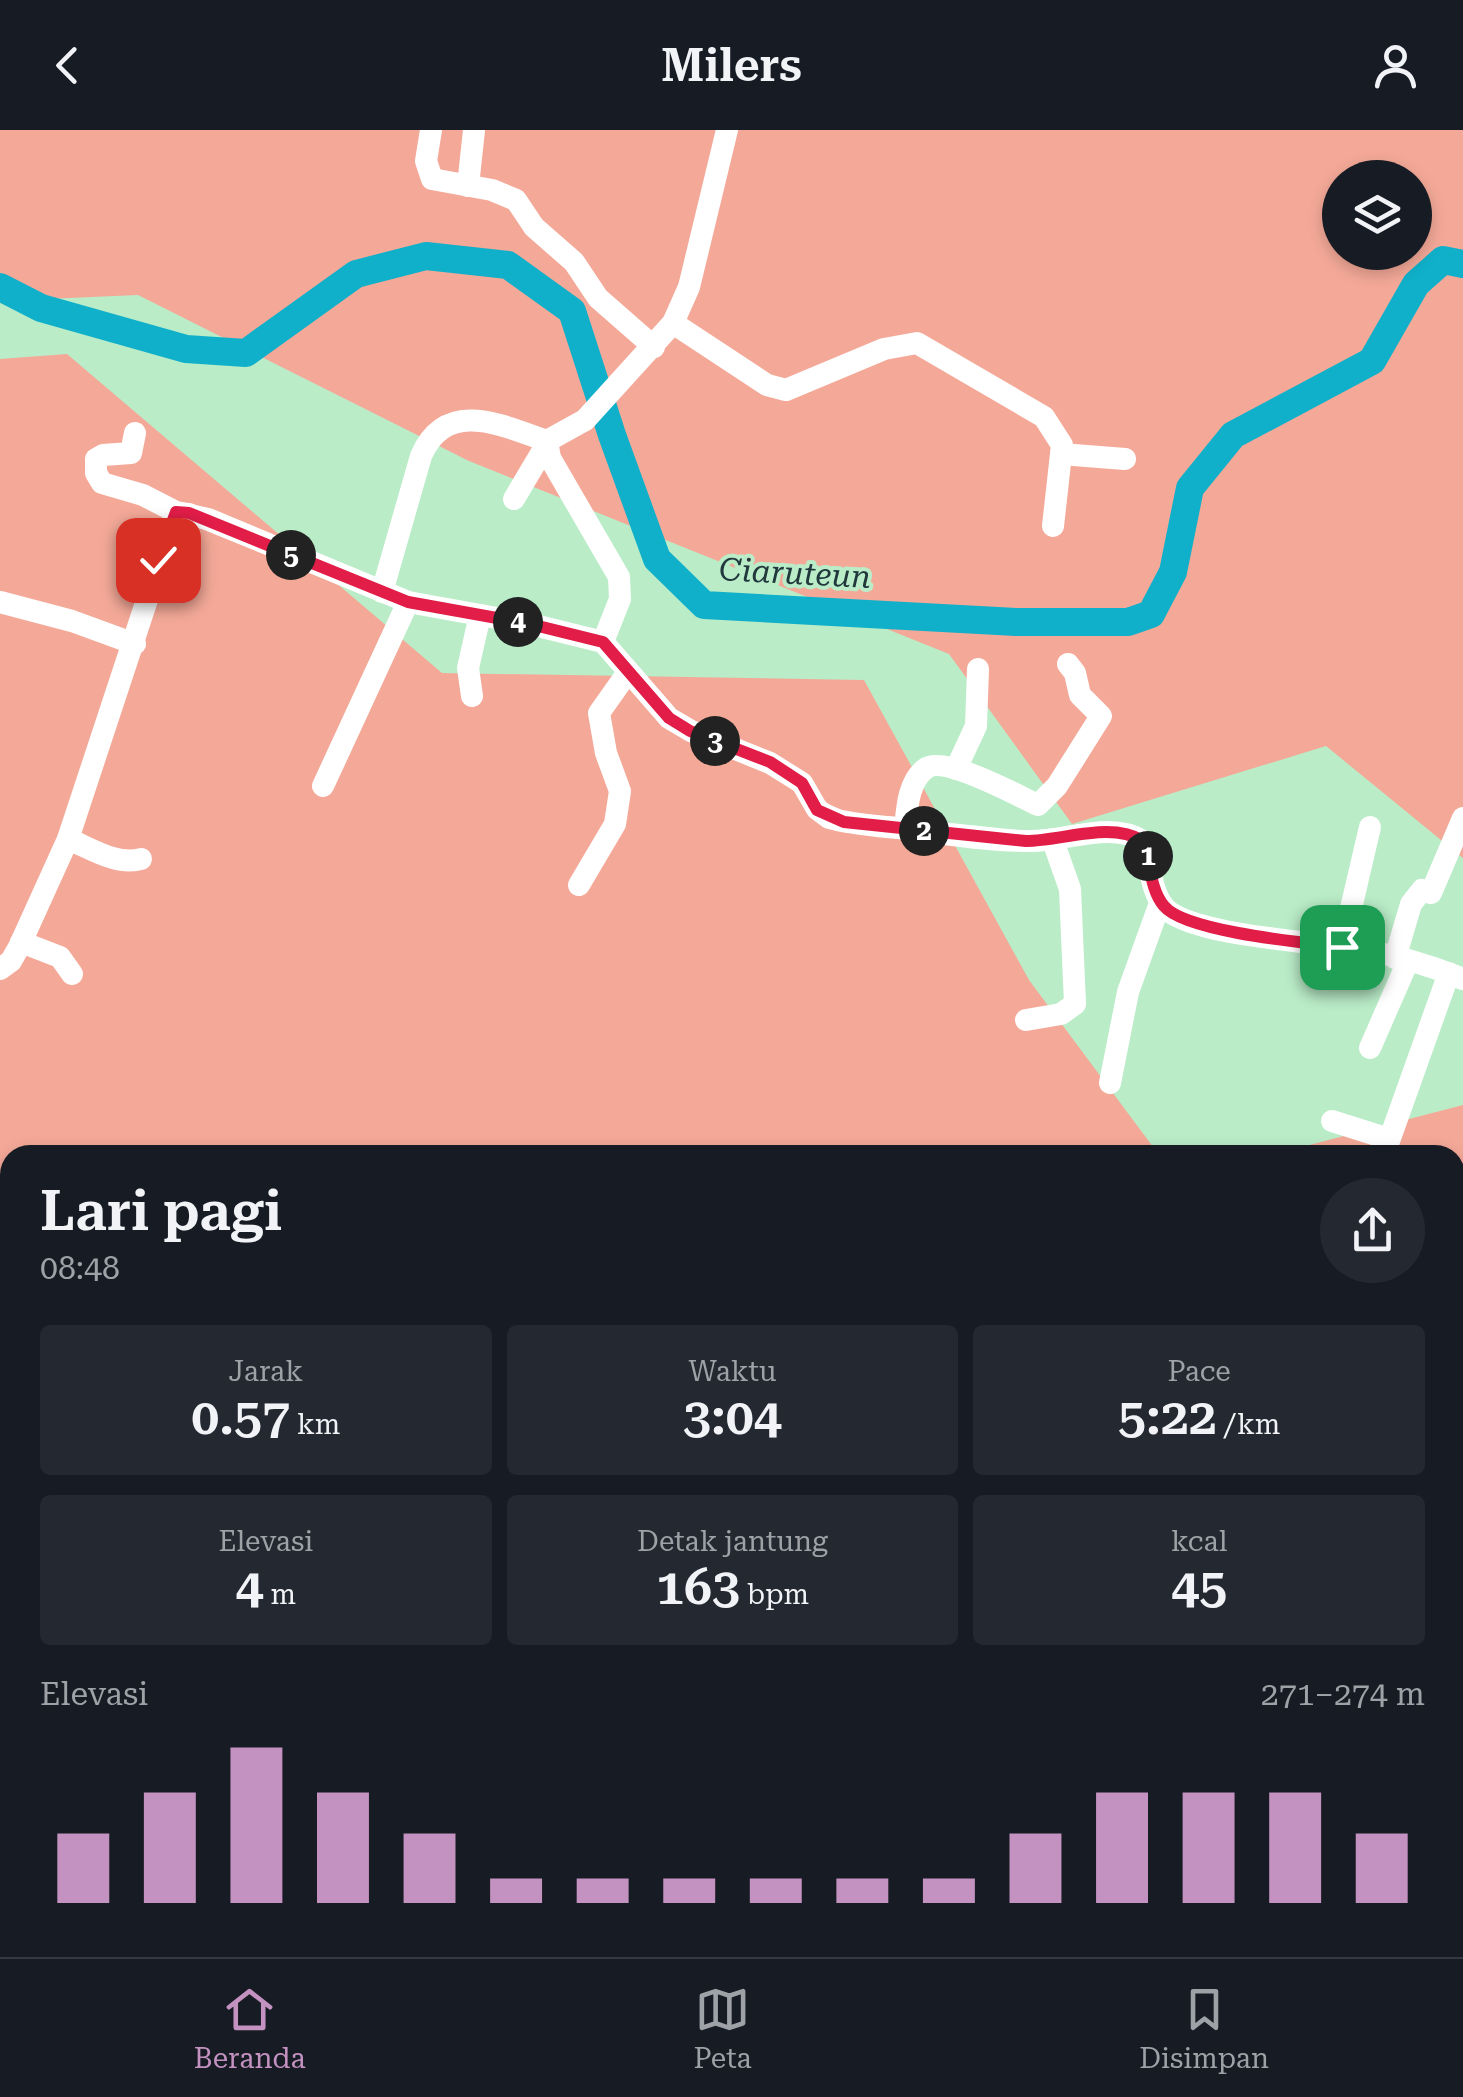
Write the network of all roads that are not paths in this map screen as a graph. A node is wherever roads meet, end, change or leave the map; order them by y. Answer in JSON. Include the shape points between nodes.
{"nodes":[{"id":1,"x":431,"y":130,"type":"edge"},
{"id":2,"x":474,"y":130,"type":"edge"},
{"id":3,"x":727,"y":130,"type":"edge"},
{"id":4,"x":468,"y":186,"type":"junction"},
{"id":5,"x":673,"y":322,"type":"junction"},
{"id":6,"x":654,"y":347,"type":"junction"},
{"id":7,"x":136,"y":433,"type":"dead end"},
{"id":8,"x":547,"y":443,"type":"junction"},
{"id":9,"x":1061,"y":454,"type":"junction"},
{"id":10,"x":1125,"y":458,"type":"dead end"},
{"id":11,"x":514,"y":499,"type":"dead end"},
{"id":12,"x":176,"y":512,"type":"junction"},
{"id":13,"x":1053,"y":526,"type":"dead end"},
{"id":14,"x":382,"y":592,"type":"junction"},
{"id":15,"x":0,"y":602,"type":"edge"},
{"id":16,"x":408,"y":602,"type":"junction"},
{"id":17,"x":480,"y":615,"type":"junction"},
{"id":18,"x":603,"y":642,"type":"junction"},
{"id":19,"x":134,"y":644,"type":"junction"},
{"id":20,"x":1068,"y":664,"type":"dead end"},
{"id":21,"x":978,"y":669,"type":"dead end"},
{"id":22,"x":628,"y":672,"type":"junction"},
{"id":23,"x":472,"y":696,"type":"dead end"},
{"id":24,"x":945,"y":767,"type":"junction"},
{"id":25,"x":323,"y":786,"type":"dead end"},
{"id":26,"x":1463,"y":818,"type":"edge"},
{"id":27,"x":1370,"y":826,"type":"dead end"},
{"id":28,"x":905,"y":829,"type":"junction"},
{"id":29,"x":68,"y":838,"type":"junction"},
{"id":30,"x":1053,"y":841,"type":"junction"},
{"id":31,"x":141,"y":859,"type":"dead end"},
{"id":32,"x":578,"y":885,"type":"dead end"},
{"id":33,"x":1160,"y":902,"type":"junction"},
{"id":34,"x":21,"y":942,"type":"junction"},
{"id":35,"x":1342,"y":947,"type":"junction"},
{"id":36,"x":1401,"y":959,"type":"junction"},
{"id":37,"x":68,"y":960,"type":"dead end"},
{"id":38,"x":0,"y":969,"type":"edge"},
{"id":39,"x":1456,"y":976,"type":"edge"},
{"id":40,"x":1026,"y":1020,"type":"dead end"},
{"id":41,"x":1370,"y":1048,"type":"dead end"},
{"id":42,"x":1110,"y":1084,"type":"dead end"},
{"id":43,"x":1332,"y":1121,"type":"dead end"},
{"id":44,"x":1382,"y":1145,"type":"edge"},
{"id":45,"x":1387,"y":1145,"type":"edge"}],
"edges":[{"from":1,"to":4,"type":"street","via":[[428,176]]},
{"from":2,"to":4,"type":"street"},
{"from":3,"to":5,"type":"street","via":[[689,287]]},
{"from":4,"to":6,"type":"street","via":[[516,200],[598,298]]},
{"from":5,"to":6,"type":"street"},
{"from":5,"to":9,"type":"street","via":[[767,385],[786,390],[870,354],[917,343],[1044,417],[1062,444]]},
{"from":6,"to":8,"type":"street","via":[[585,420]]},
{"from":7,"to":12,"type":"street","via":[[132,453],[103,455],[96,459],[96,473],[102,483]]},
{"from":8,"to":11,"type":"street"},
{"from":8,"to":14,"type":"street","via":[[488,422],[440,428],[422,456]]},
{"from":8,"to":18,"type":"street","via":[[619,576],[620,599]]},
{"from":9,"to":10,"type":"street"},
{"from":9,"to":13,"type":"street"},
{"from":12,"to":14,"type":"street","via":[[208,519]]},
{"from":12,"to":19,"type":"street"},
{"from":14,"to":16,"type":"street"},
{"from":15,"to":19,"type":"street"},
{"from":16,"to":17,"type":"street"},
{"from":16,"to":25,"type":"street"},
{"from":17,"to":18,"type":"street"},
{"from":17,"to":23,"type":"street","via":[[468,668]]},
{"from":18,"to":22,"type":"street"},
{"from":19,"to":29,"type":"street"},
{"from":20,"to":24,"type":"street","via":[[1080,695],[1101,716],[1038,805]]},
{"from":21,"to":24,"type":"street","via":[[976,726]]},
{"from":22,"to":28,"type":"street","via":[[669,718],[770,762],[802,783],[829,818]]},
{"from":22,"to":32,"type":"street","via":[[599,713],[620,791],[615,824]]},
{"from":24,"to":28,"type":"street","via":[[924,769],[908,796]]},
{"from":26,"to":36,"type":"street","via":[[1432,894],[1422,890],[1411,904]]},
{"from":27,"to":35,"type":"street"},
{"from":28,"to":30,"type":"street"},
{"from":29,"to":31,"type":"street","via":[[117,859]]},
{"from":29,"to":34,"type":"street"},
{"from":30,"to":33,"type":"street","via":[[1131,833],[1143,841]]},
{"from":30,"to":40,"type":"street","via":[[1070,890],[1075,1004]]},
{"from":33,"to":35,"type":"street","via":[[1169,912],[1206,924]]},
{"from":33,"to":42,"type":"street","via":[[1128,992]]},
{"from":34,"to":37,"type":"street"},
{"from":34,"to":38,"type":"street"},
{"from":35,"to":36,"type":"street"},
{"from":36,"to":39,"type":"street"},
{"from":36,"to":41,"type":"street"},
{"from":39,"to":45,"type":"street"},
{"from":43,"to":44,"type":"street"}]}
